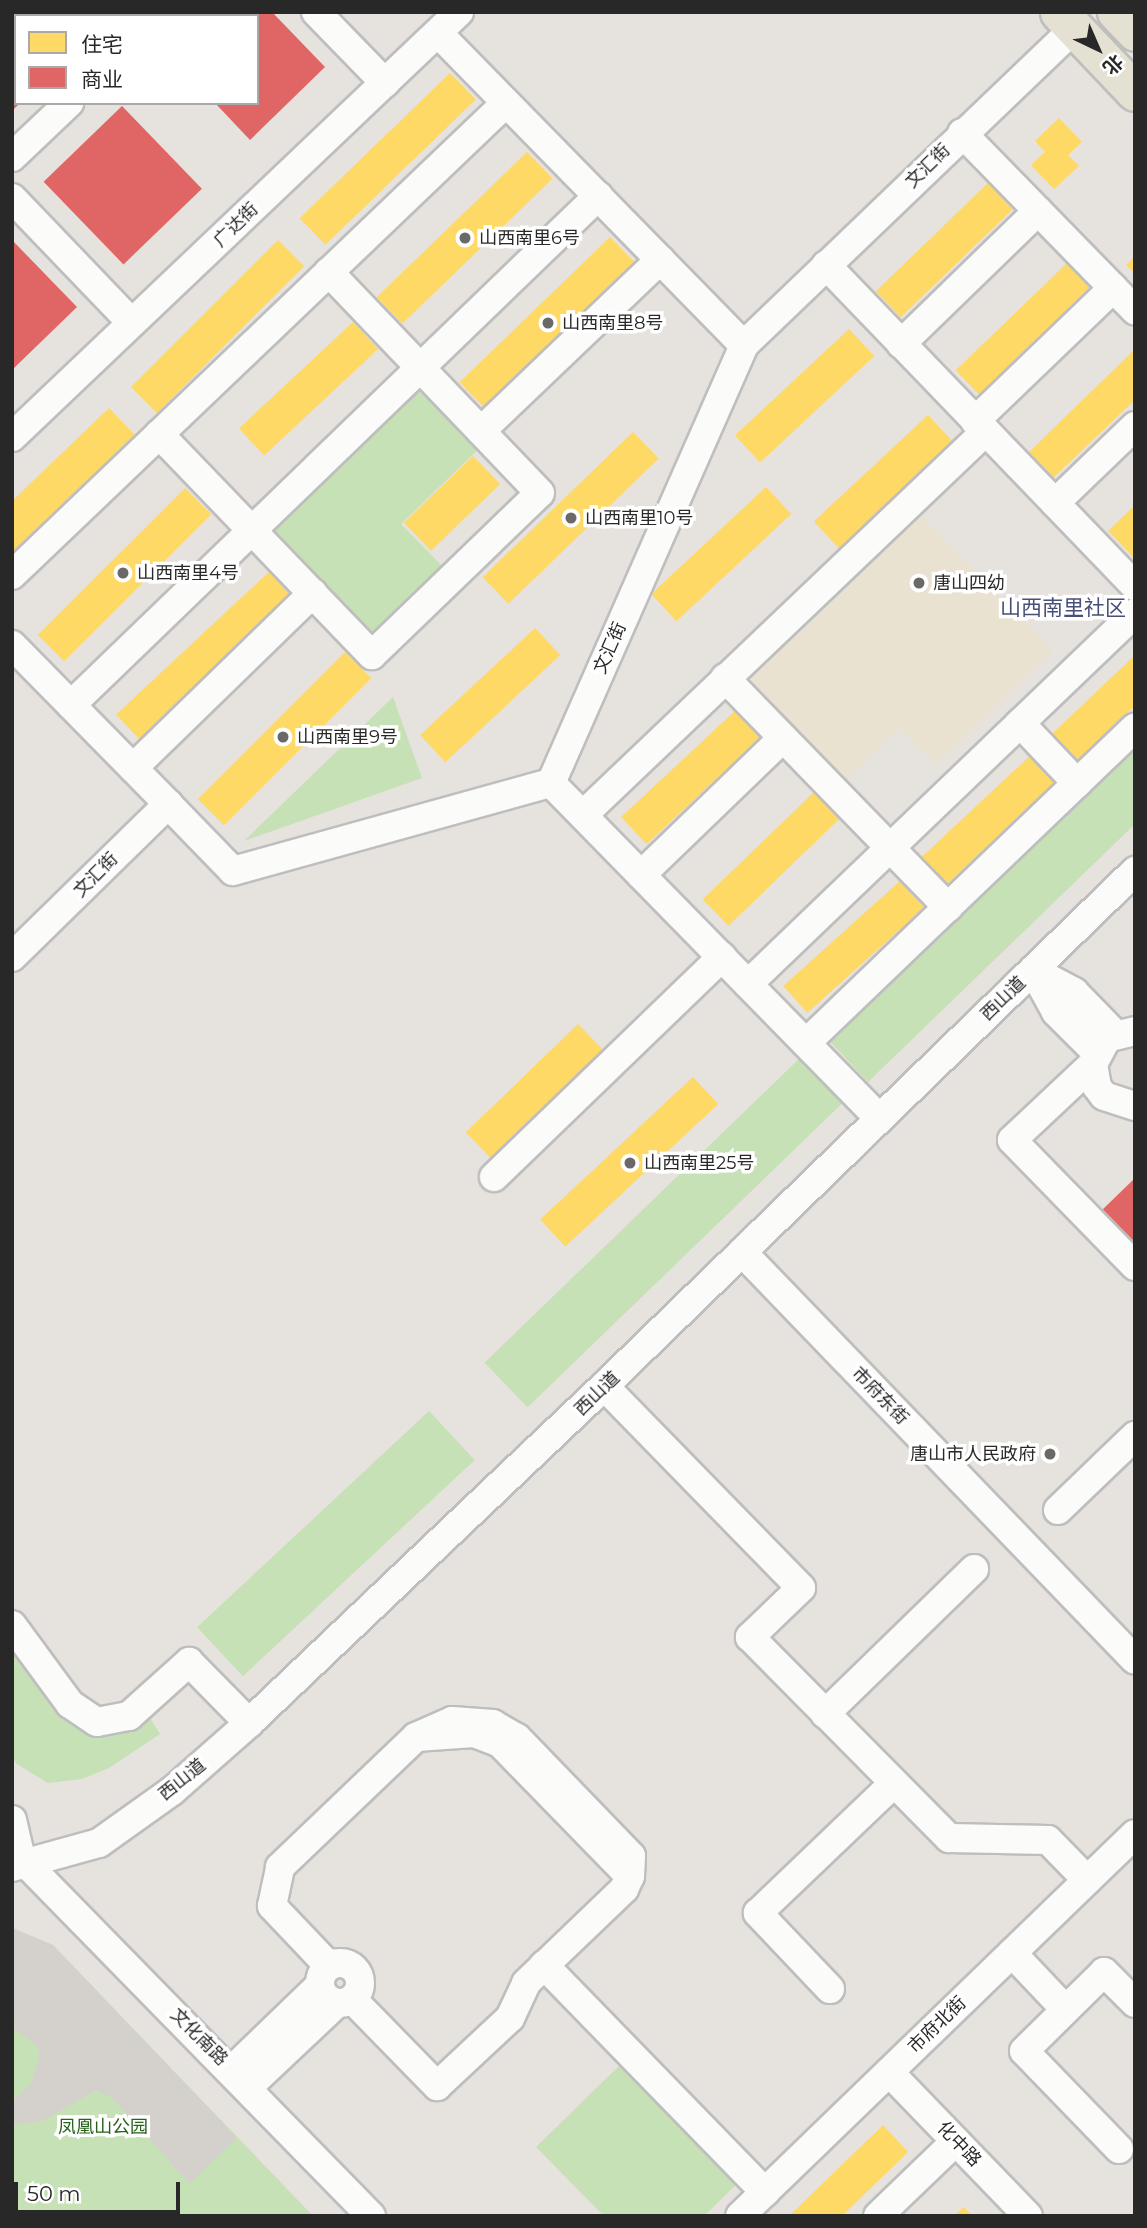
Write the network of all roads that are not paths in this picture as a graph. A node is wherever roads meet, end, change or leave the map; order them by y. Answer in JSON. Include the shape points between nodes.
{"nodes":[{"id":1,"x":316,"y":12,"type":"edge"},
{"id":2,"x":459,"y":12,"type":"edge"},
{"id":3,"x":1116,"y":12,"type":"edge"},
{"id":4,"x":1067,"y":20,"type":"edge"},
{"id":5,"x":1135,"y":32,"type":"edge"},
{"id":6,"x":438,"y":33,"type":"junction"},
{"id":7,"x":385,"y":83,"type":"junction"},
{"id":8,"x":1135,"y":92,"type":"edge"},
{"id":9,"x":506,"y":103,"type":"junction"},
{"id":10,"x":67,"y":105,"type":"edge"},
{"id":11,"x":962,"y":133,"type":"junction"},
{"id":12,"x":12,"y":157,"type":"edge"},
{"id":13,"x":598,"y":196,"type":"junction"},
{"id":14,"x":12,"y":198,"type":"edge"},
{"id":15,"x":1038,"y":211,"type":"junction"},
{"id":16,"x":660,"y":260,"type":"junction"},
{"id":17,"x":826,"y":265,"type":"junction"},
{"id":18,"x":329,"y":272,"type":"junction"},
{"id":19,"x":1113,"y":288,"type":"junction"},
{"id":20,"x":1135,"y":310,"type":"edge"},
{"id":21,"x":132,"y":323,"type":"junction"},
{"id":22,"x":901,"y":344,"type":"junction"},
{"id":23,"x":744,"y":345,"type":"junction"},
{"id":24,"x":420,"y":368,"type":"junction"},
{"id":25,"x":981,"y":426,"type":"junction"},
{"id":26,"x":1135,"y":426,"type":"edge"},
{"id":27,"x":481,"y":431,"type":"junction"},
{"id":28,"x":159,"y":434,"type":"junction"},
{"id":29,"x":12,"y":437,"type":"edge"},
{"id":30,"x":1055,"y":503,"type":"junction"},
{"id":31,"x":251,"y":529,"type":"junction"},
{"id":32,"x":12,"y":575,"type":"edge"},
{"id":33,"x":1133,"y":582,"type":"edge"},
{"id":34,"x":313,"y":593,"type":"junction"},
{"id":35,"x":1135,"y":613,"type":"edge"},
{"id":36,"x":12,"y":645,"type":"edge"},
{"id":37,"x":725,"y":678,"type":"junction"},
{"id":38,"x":71,"y":705,"type":"junction"},
{"id":39,"x":1020,"y":723,"type":"junction"},
{"id":40,"x":1135,"y":727,"type":"edge"},
{"id":41,"x":783,"y":738,"type":"junction"},
{"id":42,"x":133,"y":768,"type":"junction"},
{"id":43,"x":551,"y":783,"type":"junction"},
{"id":44,"x":1077,"y":783,"type":"junction"},
{"id":45,"x":168,"y":804,"type":"junction"},
{"id":46,"x":584,"y":814,"type":"junction"},
{"id":47,"x":890,"y":847,"type":"junction"},
{"id":48,"x":1135,"y":871,"type":"edge"},
{"id":49,"x":641,"y":875,"type":"junction"},
{"id":50,"x":948,"y":907,"type":"junction"},
{"id":51,"x":12,"y":957,"type":"edge"},
{"id":52,"x":722,"y":957,"type":"junction"},
{"id":53,"x":1033,"y":970,"type":"junction"},
{"id":54,"x":748,"y":984,"type":"junction"},
{"id":55,"x":1117,"y":1039,"type":"edge"},
{"id":56,"x":806,"y":1043,"type":"junction"},
{"id":57,"x":1135,"y":1106,"type":"edge"},
{"id":58,"x":879,"y":1118,"type":"junction"},
{"id":59,"x":495,"y":1177,"type":"dead end"},
{"id":60,"x":741,"y":1252,"type":"junction"},
{"id":61,"x":1135,"y":1266,"type":"edge"},
{"id":62,"x":604,"y":1386,"type":"junction"},
{"id":63,"x":1135,"y":1436,"type":"edge"},
{"id":64,"x":1058,"y":1510,"type":"dead end"},
{"id":65,"x":974,"y":1569,"type":"dead end"},
{"id":66,"x":12,"y":1625,"type":"edge"},
{"id":67,"x":1135,"y":1660,"type":"edge"},
{"id":68,"x":825,"y":1714,"type":"junction"},
{"id":69,"x":249,"y":1723,"type":"junction"},
{"id":70,"x":894,"y":1783,"type":"junction"},
{"id":71,"x":12,"y":1819,"type":"edge"},
{"id":72,"x":1135,"y":1833,"type":"edge"},
{"id":73,"x":16,"y":1860,"type":"edge"},
{"id":74,"x":1087,"y":1880,"type":"junction"},
{"id":75,"x":1012,"y":1952,"type":"junction"},
{"id":76,"x":544,"y":1965,"type":"junction"},
{"id":77,"x":335,"y":1989,"type":"junction"},
{"id":78,"x":830,"y":1989,"type":"dead end"},
{"id":79,"x":1135,"y":2003,"type":"edge"},
{"id":80,"x":1065,"y":2009,"type":"junction"},
{"id":81,"x":889,"y":2072,"type":"junction"},
{"id":82,"x":240,"y":2078,"type":"junction"},
{"id":83,"x":956,"y":2141,"type":"junction"},
{"id":84,"x":1119,"y":2149,"type":"dead end"},
{"id":85,"x":765,"y":2192,"type":"junction"},
{"id":86,"x":371,"y":2216,"type":"edge"},
{"id":87,"x":740,"y":2216,"type":"edge"},
{"id":88,"x":878,"y":2216,"type":"edge"},
{"id":89,"x":1028,"y":2216,"type":"edge"}],
"edges":[{"from":1,"to":7,"type":"street"},
{"from":2,"to":6,"type":"street","name":"广达街"},
{"from":3,"to":5,"type":"main road"},
{"from":4,"to":8,"type":"main road"},
{"from":4,"to":11,"type":"street","name":"文汇街"},
{"from":6,"to":7,"type":"street","name":"广达街"},
{"from":6,"to":9,"type":"street"},
{"from":7,"to":21,"type":"street","name":"广达街"},
{"from":9,"to":13,"type":"street"},
{"from":9,"to":18,"type":"street"},
{"from":10,"to":12,"type":"street"},
{"from":11,"to":15,"type":"street"},
{"from":11,"to":17,"type":"street","name":"文汇街"},
{"from":13,"to":16,"type":"street"},
{"from":13,"to":24,"type":"street"},
{"from":14,"to":21,"type":"street"},
{"from":15,"to":19,"type":"street"},
{"from":15,"to":22,"type":"street"},
{"from":16,"to":23,"type":"street"},
{"from":16,"to":27,"type":"street"},
{"from":17,"to":22,"type":"street"},
{"from":17,"to":23,"type":"street","name":"文汇街"},
{"from":18,"to":24,"type":"street"},
{"from":18,"to":28,"type":"street"},
{"from":19,"to":20,"type":"street"},
{"from":19,"to":25,"type":"street"},
{"from":21,"to":29,"type":"street","name":"广达街"},
{"from":22,"to":25,"type":"street"},
{"from":23,"to":43,"type":"street","name":"文汇街"},
{"from":24,"to":27,"type":"street"},
{"from":24,"to":31,"type":"street"},
{"from":25,"to":30,"type":"street"},
{"from":25,"to":37,"type":"street"},
{"from":26,"to":30,"type":"street"},
{"from":27,"to":34,"type":"street","via":[[540,493],[510,522],[372,654]]},
{"from":28,"to":31,"type":"street"},
{"from":28,"to":32,"type":"street"},
{"from":30,"to":33,"type":"street"},
{"from":31,"to":34,"type":"street"},
{"from":31,"to":38,"type":"street"},
{"from":34,"to":42,"type":"street"},
{"from":35,"to":39,"type":"street"},
{"from":36,"to":38,"type":"street"},
{"from":37,"to":41,"type":"street"},
{"from":37,"to":46,"type":"street"},
{"from":38,"to":42,"type":"street"},
{"from":39,"to":44,"type":"street"},
{"from":39,"to":47,"type":"street"},
{"from":40,"to":44,"type":"street"},
{"from":41,"to":47,"type":"street"},
{"from":41,"to":49,"type":"street"},
{"from":42,"to":45,"type":"street"},
{"from":43,"to":45,"type":"street","via":[[233,871]]},
{"from":43,"to":46,"type":"street"},
{"from":44,"to":50,"type":"street"},
{"from":45,"to":51,"type":"street","name":"文汇街"},
{"from":46,"to":49,"type":"street"},
{"from":47,"to":50,"type":"street"},
{"from":47,"to":54,"type":"street"},
{"from":48,"to":53,"type":"street","name":"西山道"},
{"from":49,"to":52,"type":"street"},
{"from":50,"to":56,"type":"street"},
{"from":52,"to":54,"type":"street"},
{"from":52,"to":59,"type":"street"},
{"from":53,"to":55,"type":"street","via":[[1074,992]]},
{"from":53,"to":58,"type":"street","name":"西山道"},
{"from":54,"to":56,"type":"street"},
{"from":55,"to":57,"type":"street","via":[[1097,1087],[1104,1096]]},
{"from":55,"to":61,"type":"street","via":[[1012,1140]]},
{"from":56,"to":58,"type":"street"},
{"from":58,"to":60,"type":"street","name":"西山道"},
{"from":60,"to":62,"type":"street","name":"西山道"},
{"from":60,"to":67,"type":"street","name":"市府东街"},
{"from":62,"to":68,"type":"street","via":[[801,1588],[750,1637]]},
{"from":62,"to":69,"type":"street","name":"西山道"},
{"from":63,"to":64,"type":"street"},
{"from":65,"to":68,"type":"street"},
{"from":66,"to":69,"type":"street","via":[[70,1704],[97,1722],[129,1716],[188,1662]]},
{"from":68,"to":70,"type":"street"},
{"from":69,"to":73,"type":"street","name":"西山道","via":[[172,1791],[99,1843]]},
{"from":70,"to":74,"type":"street","via":[[949,1838],[1048,1840]]},
{"from":70,"to":78,"type":"street","via":[[758,1913]]},
{"from":71,"to":73,"type":"street"},
{"from":72,"to":74,"type":"street","name":"市府北街"},
{"from":73,"to":82,"type":"street","name":"文化南路"},
{"from":74,"to":75,"type":"street","name":"市府北街"},
{"from":75,"to":80,"type":"street"},
{"from":75,"to":81,"type":"street","name":"市府北街"},
{"from":76,"to":77,"type":"street","via":[[526,1983],[510,2018],[437,2086]]},
{"from":76,"to":77,"type":"street","via":[[624,1889],[631,1856],[517,1738],[493,1724],[452,1721],[416,1737],[280,1867],[272,1906]]},
{"from":76,"to":85,"type":"street"},
{"from":77,"to":82,"type":"street"},
{"from":79,"to":80,"type":"street","via":[[1104,1972]]},
{"from":80,"to":84,"type":"street","via":[[1024,2051]]},
{"from":81,"to":83,"type":"street","name":"化中路"},
{"from":81,"to":85,"type":"street","name":"市府北街"},
{"from":82,"to":86,"type":"street","name":"文化南路"},
{"from":83,"to":88,"type":"street"},
{"from":83,"to":89,"type":"street","name":"化中路"},
{"from":85,"to":87,"type":"street","name":"市府北街"}]}
